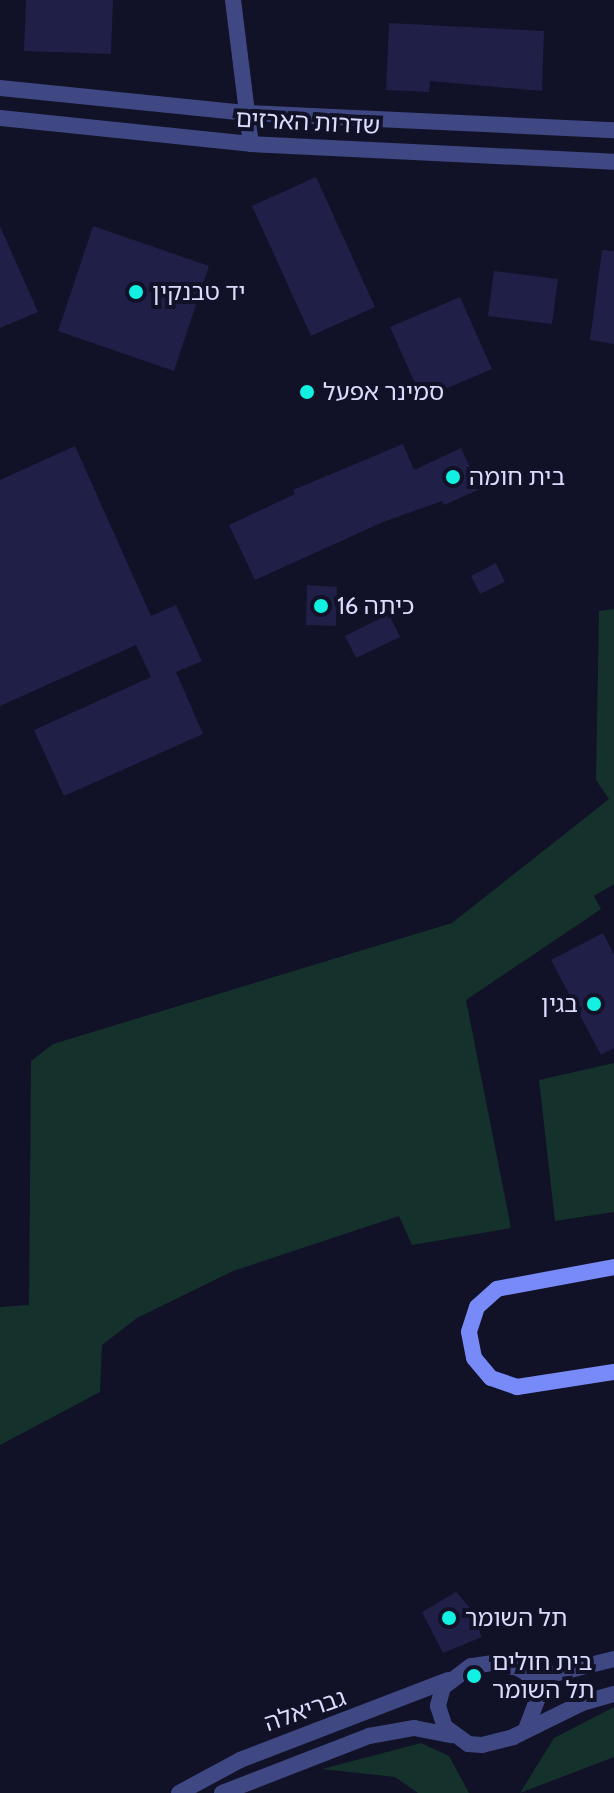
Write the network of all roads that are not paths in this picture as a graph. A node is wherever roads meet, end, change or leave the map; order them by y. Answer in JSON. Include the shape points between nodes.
{"nodes":[{"id":1,"x":233,"y":0,"type":"edge"},
{"id":2,"x":0,"y":88,"type":"edge"},
{"id":3,"x":248,"y":113,"type":"junction"},
{"id":4,"x":0,"y":118,"type":"edge"},
{"id":5,"x":614,"y":130,"type":"edge"},
{"id":6,"x":251,"y":144,"type":"junction"},
{"id":7,"x":614,"y":162,"type":"edge"},
{"id":8,"x":614,"y":1267,"type":"edge"},
{"id":9,"x":614,"y":1372,"type":"edge"},
{"id":10,"x":614,"y":1659,"type":"edge"},
{"id":11,"x":518,"y":1668,"type":"junction"},
{"id":12,"x":449,"y":1679,"type":"junction"},
{"id":13,"x":614,"y":1694,"type":"edge"},
{"id":14,"x":526,"y":1729,"type":"junction"},
{"id":15,"x":453,"y":1736,"type":"junction"},
{"id":16,"x":179,"y":1793,"type":"edge"},
{"id":17,"x":222,"y":1793,"type":"edge"}],
"edges":[{"from":1,"to":3,"type":"street"},
{"from":2,"to":3,"type":"street","name":"שדרות הארזים"},
{"from":3,"to":5,"type":"street","name":"שדרות הארזים"},
{"from":3,"to":6,"type":"street"},
{"from":4,"to":6,"type":"street","name":"שדרות הארזים"},
{"from":6,"to":7,"type":"street","name":"שדרות הארזים"},
{"from":8,"to":9,"type":"main road","via":[[497,1289],[477,1307],[469,1332],[474,1358],[491,1378],[517,1387]]},
{"from":10,"to":11,"type":"street","via":[[554,1674]]},
{"from":11,"to":12,"type":"street","via":[[483,1663]]},
{"from":11,"to":14,"type":"street","via":[[528,1674],[538,1698]]},
{"from":12,"to":15,"type":"street","via":[[438,1706]]},
{"from":12,"to":16,"type":"street","name":"גבריאלה","via":[[240,1760]]},
{"from":13,"to":14,"type":"street"},
{"from":14,"to":15,"type":"street","via":[[482,1745]]},
{"from":15,"to":17,"type":"street","name":"גבריאלה","via":[[414,1728],[369,1736]]}]}
